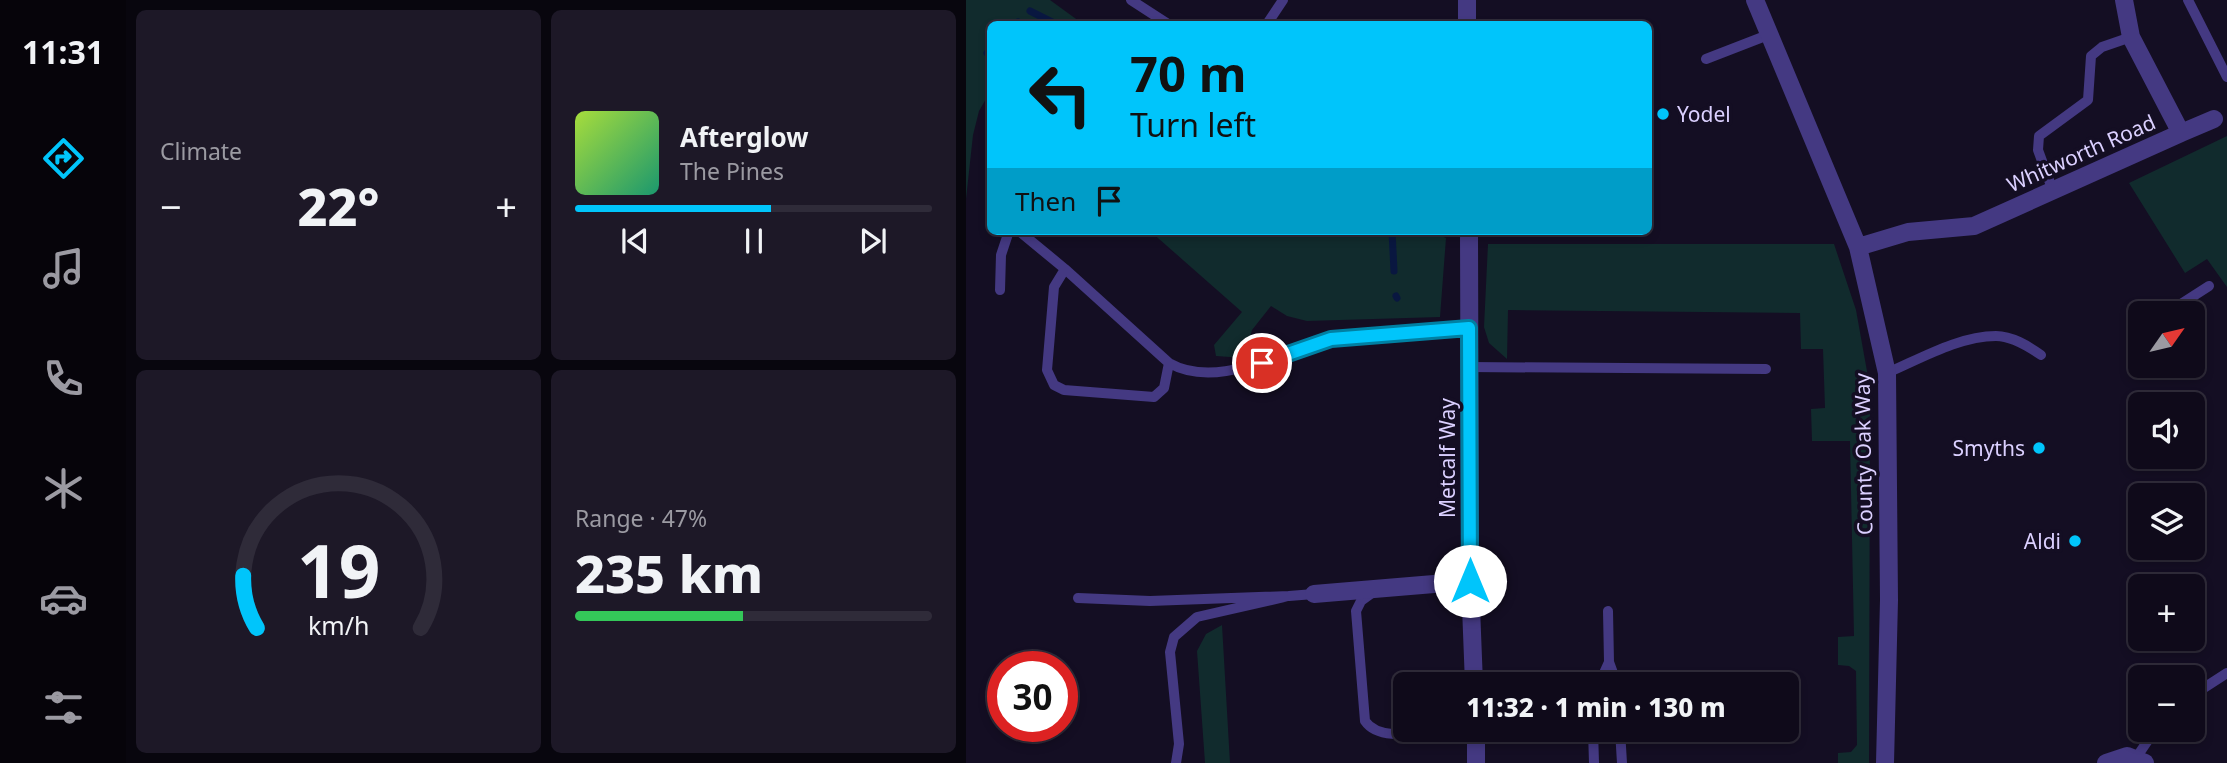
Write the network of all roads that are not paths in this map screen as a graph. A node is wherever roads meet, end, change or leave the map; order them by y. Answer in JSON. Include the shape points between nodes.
{"nodes":[{"id":1,"x":1131,"y":0,"type":"edge"},
{"id":2,"x":1283,"y":0,"type":"edge"},
{"id":3,"x":1467,"y":0,"type":"edge"},
{"id":4,"x":1755,"y":0,"type":"edge"},
{"id":5,"x":2124,"y":0,"type":"edge"},
{"id":6,"x":2188,"y":0,"type":"edge"},
{"id":7,"x":1163,"y":21,"type":"edge"},
{"id":8,"x":1269,"y":21,"type":"edge"},
{"id":9,"x":1467,"y":21,"type":"edge"},
{"id":10,"x":1768,"y":35,"type":"junction"},
{"id":11,"x":2131,"y":37,"type":"junction"},
{"id":12,"x":1706,"y":59,"type":"dead end"},
{"id":13,"x":2227,"y":77,"type":"edge"},
{"id":14,"x":2220,"y":117,"type":"edge"},
{"id":15,"x":2181,"y":133,"type":"junction"},
{"id":16,"x":2053,"y":191,"type":"junction"},
{"id":17,"x":1008,"y":235,"type":"edge"},
{"id":18,"x":1024,"y":235,"type":"edge"},
{"id":19,"x":1469,"y":235,"type":"edge"},
{"id":20,"x":1858,"y":247,"type":"junction"},
{"id":21,"x":1065,"y":269,"type":"junction"},
{"id":22,"x":2209,"y":286,"type":"dead end"},
{"id":23,"x":999,"y":290,"type":"dead end"},
{"id":24,"x":2186,"y":301,"type":"edge"},
{"id":25,"x":1469,"y":328,"type":"junction"},
{"id":26,"x":2041,"y":355,"type":"dead end"},
{"id":27,"x":1169,"y":363,"type":"junction"},
{"id":28,"x":1469,"y":366,"type":"junction"},
{"id":29,"x":1766,"y":369,"type":"dead end"},
{"id":30,"x":1887,"y":373,"type":"junction"},
{"id":31,"x":1470,"y":581,"type":"junction"},
{"id":32,"x":1396,"y":585,"type":"junction"},
{"id":33,"x":1314,"y":594,"type":"joint"},
{"id":34,"x":1289,"y":596,"type":"junction"},
{"id":35,"x":1078,"y":598,"type":"dead end"},
{"id":36,"x":1608,"y":611,"type":"dead end"},
{"id":37,"x":1609,"y":662,"type":"junction"},
{"id":38,"x":1474,"y":672,"type":"edge"},
{"id":39,"x":1604,"y":672,"type":"edge"},
{"id":40,"x":1613,"y":672,"type":"edge"},
{"id":41,"x":2227,"y":673,"type":"edge"},
{"id":42,"x":2205,"y":687,"type":"edge"},
{"id":43,"x":1393,"y":733,"type":"edge"},
{"id":44,"x":1476,"y":742,"type":"edge"},
{"id":45,"x":1593,"y":742,"type":"edge"},
{"id":46,"x":1621,"y":742,"type":"edge"},
{"id":47,"x":2150,"y":742,"type":"edge"},
{"id":48,"x":2141,"y":761,"type":"edge"},
{"id":49,"x":1176,"y":763,"type":"edge"},
{"id":50,"x":1476,"y":763,"type":"edge"},
{"id":51,"x":1594,"y":763,"type":"edge"},
{"id":52,"x":1622,"y":763,"type":"edge"},
{"id":53,"x":1885,"y":763,"type":"edge"},
{"id":54,"x":2106,"y":763,"type":"edge"}],
"edges":[{"from":1,"to":7,"type":"lane"},
{"from":2,"to":8,"type":"lane"},
{"from":3,"to":9,"type":"street"},
{"from":4,"to":10,"type":"street","name":"County Oak Way"},
{"from":5,"to":11,"type":"street","name":"Whitworth Road"},
{"from":6,"to":13,"type":"lane"},
{"from":10,"to":12,"type":"lane"},
{"from":10,"to":20,"type":"street","name":"County Oak Way"},
{"from":11,"to":15,"type":"street","name":"Whitworth Road"},
{"from":11,"to":16,"type":"lane","via":[[2091,56],[2088,100],[2039,136],[2038,150]]},
{"from":14,"to":15,"type":"street"},
{"from":15,"to":16,"type":"street","name":"Whitworth Road"},
{"from":16,"to":20,"type":"street","name":"Whitworth Road","via":[[1974,226],[1908,232]]},
{"from":17,"to":23,"type":"lane"},
{"from":18,"to":21,"type":"lane"},
{"from":19,"to":25,"type":"street","name":"Metcalf Way"},
{"from":20,"to":30,"type":"street","name":"County Oak Way"},
{"from":21,"to":27,"type":"lane"},
{"from":21,"to":27,"type":"lane","via":[[1054,287],[1047,370],[1054,385],[1065,390],[1154,397],[1164,388]]},
{"from":22,"to":24,"type":"lane"},
{"from":25,"to":27,"type":"lane","via":[[1331,339],[1229,370],[1189,369]]},
{"from":25,"to":28,"type":"street","name":"Metcalf Way"},
{"from":26,"to":30,"type":"lane","via":[[2023,343],[1997,336],[1957,343]]},
{"from":28,"to":29,"type":"lane"},
{"from":28,"to":31,"type":"street","name":"Metcalf Way"},
{"from":30,"to":53,"type":"street","name":"County Oak Way"},
{"from":31,"to":32,"type":"street"},
{"from":31,"to":38,"type":"street","name":"Metcalf Way"},
{"from":32,"to":33,"type":"street"},
{"from":32,"to":43,"type":"lane","via":[[1365,597],[1356,611],[1365,721],[1373,730]]},
{"from":33,"to":34,"type":"lane"},
{"from":34,"to":35,"type":"lane","via":[[1150,601]]},
{"from":34,"to":49,"type":"lane","via":[[1197,617],[1174,637],[1170,652],[1179,744]]},
{"from":36,"to":37,"type":"lane"},
{"from":37,"to":39,"type":"lane"},
{"from":37,"to":40,"type":"lane"},
{"from":41,"to":42,"type":"lane"},
{"from":44,"to":50,"type":"street"},
{"from":45,"to":51,"type":"lane"},
{"from":46,"to":52,"type":"lane"},
{"from":47,"to":48,"type":"lane"},
{"from":48,"to":54,"type":"street","via":[[2120,757]]}]}
